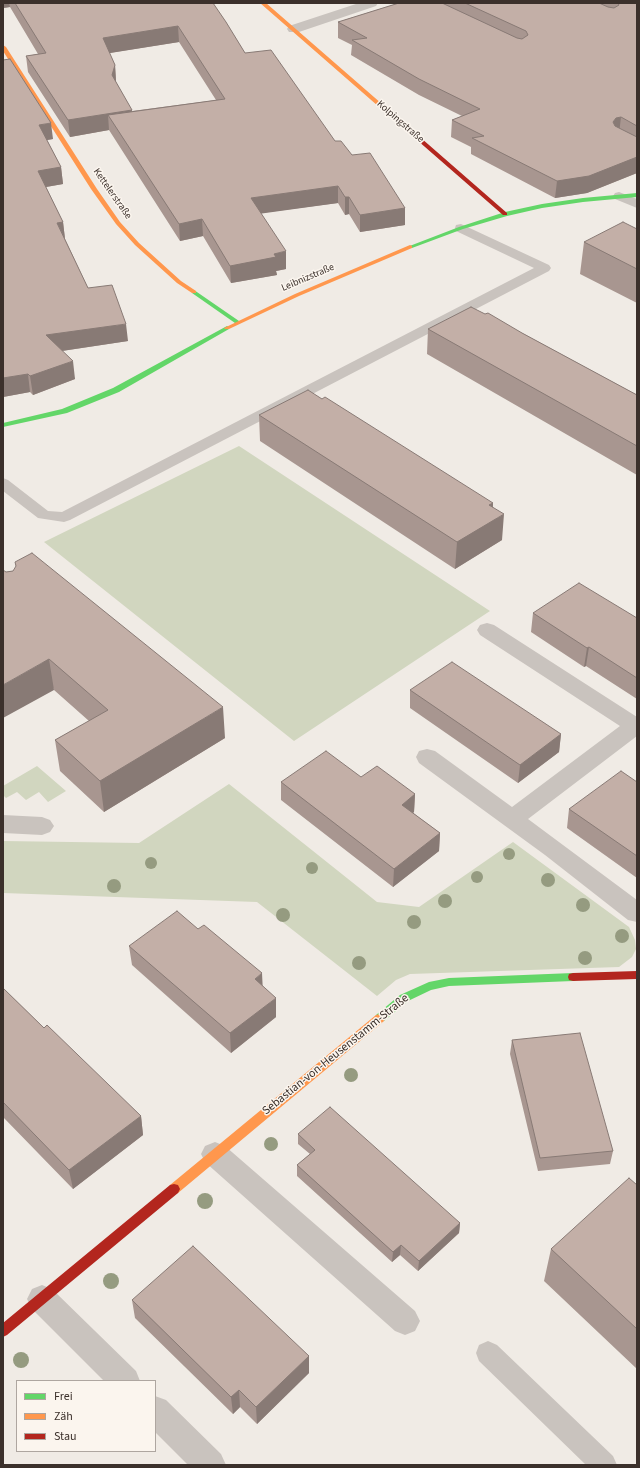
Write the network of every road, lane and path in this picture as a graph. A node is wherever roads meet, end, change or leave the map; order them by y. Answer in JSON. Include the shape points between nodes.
{"nodes":[{"id":1,"x":264,"y":3,"type":"edge"},
{"id":2,"x":372,"y":3,"type":"edge"},
{"id":3,"x":294,"y":29,"type":"junction"},
{"id":4,"x":3,"y":47,"type":"edge"},
{"id":5,"x":637,"y":195,"type":"edge"},
{"id":6,"x":619,"y":196,"type":"junction"},
{"id":7,"x":637,"y":204,"type":"edge"},
{"id":8,"x":505,"y":214,"type":"junction"},
{"id":9,"x":461,"y":228,"type":"junction"},
{"id":10,"x":237,"y":322,"type":"junction"},
{"id":11,"x":3,"y":424,"type":"edge"},
{"id":12,"x":3,"y":483,"type":"edge"},
{"id":13,"x":487,"y":630,"type":"dead end"},
{"id":14,"x":636,"y":726,"type":"edge"},
{"id":15,"x":426,"y":757,"type":"dead end"},
{"id":16,"x":512,"y":819,"type":"junction"},
{"id":17,"x":3,"y":824,"type":"edge"},
{"id":18,"x":42,"y":826,"type":"dead end"},
{"id":19,"x":637,"y":913,"type":"edge"},
{"id":20,"x":637,"y":975,"type":"edge"},
{"id":21,"x":215,"y":1154,"type":"junction"},
{"id":22,"x":42,"y":1299,"type":"junction"},
{"id":23,"x":405,"y":1321,"type":"dead end"},
{"id":24,"x":3,"y":1331,"type":"edge"},
{"id":25,"x":488,"y":1353,"type":"dead end"},
{"id":26,"x":124,"y":1380,"type":"edge"},
{"id":27,"x":156,"y":1412,"type":"edge"},
{"id":28,"x":210,"y":1465,"type":"edge"},
{"id":29,"x":604,"y":1465,"type":"edge"}],
"edges":[{"from":1,"to":3,"type":"street","name":"Kolpingstraße"},
{"from":2,"to":3,"type":"street"},
{"from":3,"to":8,"type":"street","name":"Kolpingstraße"},
{"from":4,"to":10,"type":"street","name":"Kettelerstraße","via":[[118,223],[179,282]]},
{"from":5,"to":6,"type":"street","name":"Leibnizstraße"},
{"from":6,"to":7,"type":"lane"},
{"from":6,"to":8,"type":"street","name":"Leibnizstraße","via":[[542,206]]},
{"from":8,"to":9,"type":"street","name":"Leibnizstraße"},
{"from":9,"to":10,"type":"street","name":"Leibnizstraße"},
{"from":9,"to":12,"type":"lane","via":[[544,268],[64,517],[44,515]]},
{"from":10,"to":11,"type":"street","name":"Leibnizstraße","via":[[116,390],[64,411]]},
{"from":13,"to":14,"type":"street"},
{"from":14,"to":16,"type":"street"},
{"from":15,"to":16,"type":"street"},
{"from":16,"to":19,"type":"street"},
{"from":17,"to":18,"type":"street"},
{"from":20,"to":21,"type":"street","name":"Sebastian-von-Heusenstamm-Straße","via":[[449,982],[429,986],[404,998]]},
{"from":21,"to":22,"type":"street","name":"Sebastian-von-Heusenstamm-Straße"},
{"from":21,"to":23,"type":"street"},
{"from":22,"to":24,"type":"street","name":"Sebastian-von-Heusenstamm-Straße"},
{"from":22,"to":26,"type":"street"},
{"from":25,"to":29,"type":"lane"},
{"from":27,"to":28,"type":"street"}]}
